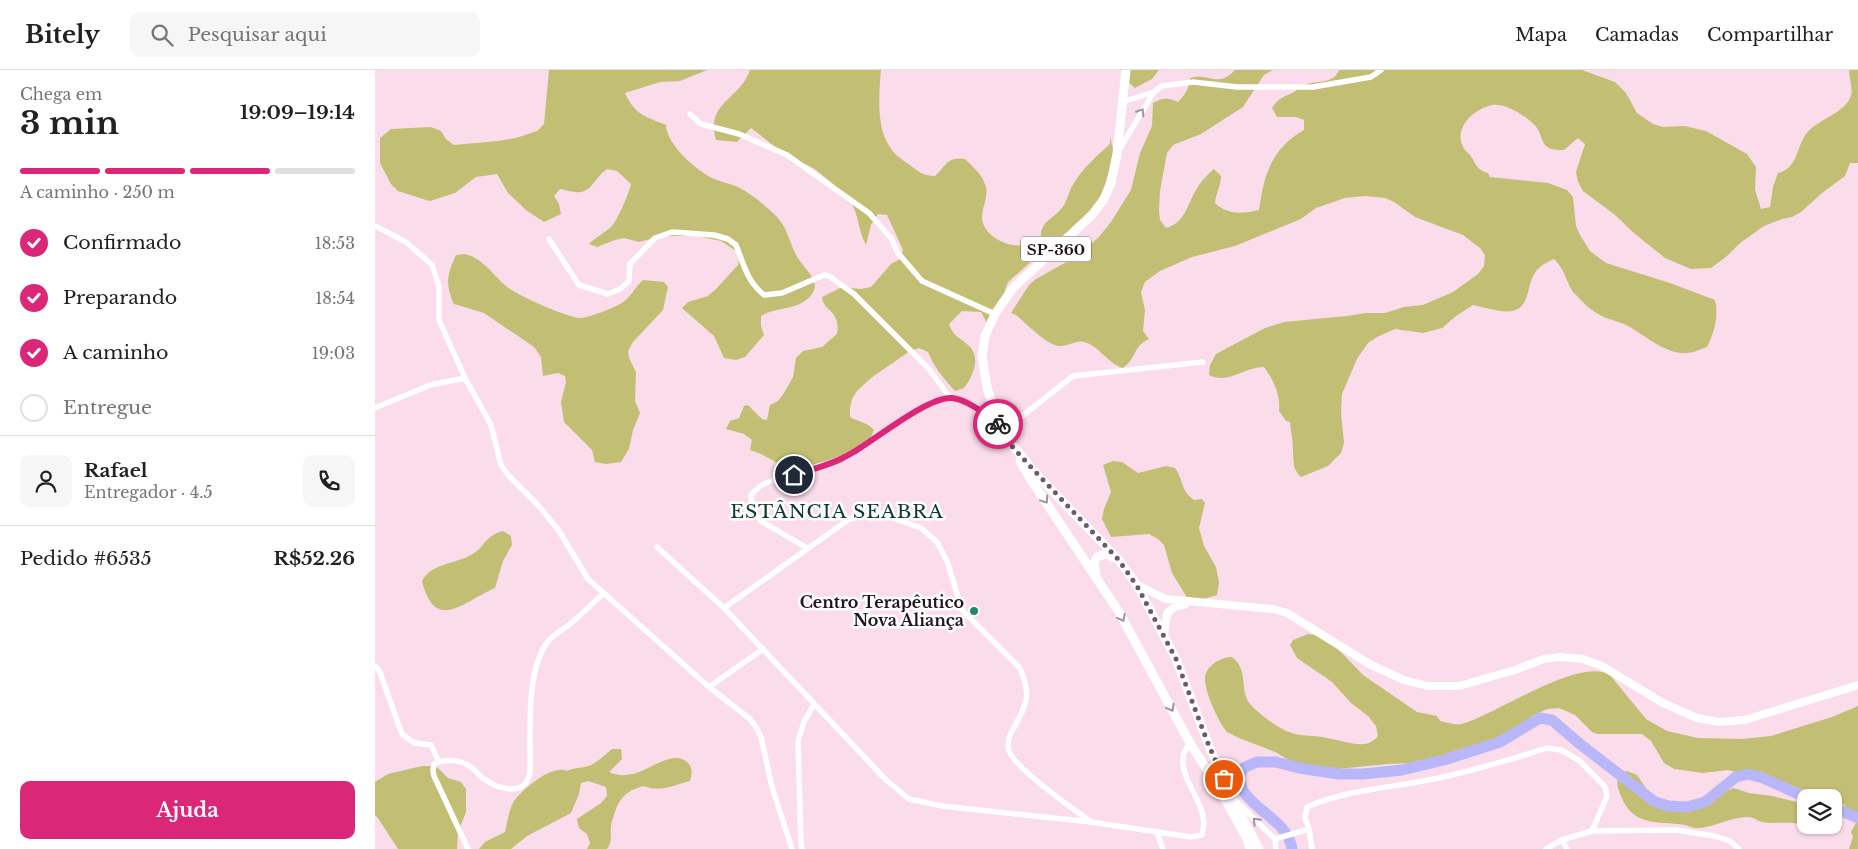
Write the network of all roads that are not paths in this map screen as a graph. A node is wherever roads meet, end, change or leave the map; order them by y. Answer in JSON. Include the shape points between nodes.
{"nodes":[{"id":1,"x":1126,"y":70,"type":"edge"},
{"id":2,"x":1381,"y":70,"type":"edge"},
{"id":3,"x":1153,"y":92,"type":"junction"},
{"id":4,"x":1123,"y":102,"type":"junction"},
{"id":5,"x":690,"y":114,"type":"dead end"},
{"id":6,"x":1117,"y":154,"type":"junction"},
{"id":7,"x":375,"y":226,"type":"edge"},
{"id":8,"x":549,"y":239,"type":"dead end"},
{"id":9,"x":995,"y":314,"type":"junction"},
{"id":10,"x":1203,"y":362,"type":"dead end"},
{"id":11,"x":465,"y":378,"type":"junction"},
{"id":12,"x":951,"y":398,"type":"junction"},
{"id":13,"x":375,"y":408,"type":"edge"},
{"id":14,"x":997,"y":421,"type":"junction"},
{"id":15,"x":1002,"y":432,"type":"junction"},
{"id":16,"x":1010,"y":444,"type":"junction"},
{"id":17,"x":657,"y":547,"type":"dead end"},
{"id":18,"x":807,"y":548,"type":"junction"},
{"id":19,"x":1118,"y":559,"type":"junction"},
{"id":20,"x":1097,"y":576,"type":"junction"},
{"id":21,"x":1137,"y":586,"type":"junction"},
{"id":22,"x":604,"y":593,"type":"junction"},
{"id":23,"x":1194,"y":603,"type":"junction"},
{"id":24,"x":724,"y":608,"type":"junction"},
{"id":25,"x":1164,"y":636,"type":"junction"},
{"id":26,"x":763,"y":649,"type":"junction"},
{"id":27,"x":375,"y":666,"type":"edge"},
{"id":28,"x":1858,"y":685,"type":"edge"},
{"id":29,"x":709,"y":686,"type":"junction"},
{"id":30,"x":814,"y":704,"type":"junction"},
{"id":31,"x":1190,"y":743,"type":"junction"},
{"id":32,"x":439,"y":762,"type":"junction"},
{"id":33,"x":1231,"y":796,"type":"junction"},
{"id":34,"x":1091,"y":822,"type":"junction"},
{"id":35,"x":1309,"y":829,"type":"junction"},
{"id":36,"x":1592,"y":831,"type":"junction"},
{"id":37,"x":1157,"y":832,"type":"junction"},
{"id":38,"x":1275,"y":840,"type":"junction"},
{"id":39,"x":1562,"y":840,"type":"junction"},
{"id":40,"x":468,"y":849,"type":"edge"},
{"id":41,"x":792,"y":849,"type":"edge"},
{"id":42,"x":802,"y":849,"type":"edge"},
{"id":43,"x":1163,"y":849,"type":"edge"},
{"id":44,"x":1250,"y":849,"type":"edge"},
{"id":45,"x":1259,"y":849,"type":"edge"},
{"id":46,"x":1276,"y":849,"type":"edge"},
{"id":47,"x":1311,"y":849,"type":"edge"},
{"id":48,"x":1546,"y":849,"type":"edge"},
{"id":49,"x":1567,"y":849,"type":"edge"},
{"id":50,"x":1739,"y":849,"type":"edge"}],
"edges":[{"from":1,"to":4,"type":"main road","number":"SP-360"},
{"from":2,"to":3,"type":"street","via":[[1371,78],[1313,87],[1237,87],[1193,82],[1162,86]]},
{"from":3,"to":4,"type":"street"},
{"from":6,"to":3,"type":"street","one_way":true},
{"from":4,"to":6,"type":"main road","number":"SP-360"},
{"from":5,"to":9,"type":"street","via":[[701,124],[739,134],[787,155],[869,213],[922,281]]},
{"from":6,"to":9,"type":"main road","number":"SP-360","via":[[1104,199],[1092,215],[1013,288]]},
{"from":7,"to":11,"type":"street","via":[[406,242],[432,264],[439,286],[439,320]]},
{"from":8,"to":12,"type":"street","via":[[579,285],[608,294],[629,281],[630,264],[655,238],[672,232],[709,234],[728,239],[736,245],[754,287],[764,295],[782,293],[823,275],[829,276],[854,294],[916,356]]},
{"from":9,"to":14,"type":"main road","number":"SP-360","via":[[985,336],[982,357]]},
{"from":10,"to":15,"type":"street","via":[[1073,376]]},
{"from":11,"to":13,"type":"street","via":[[430,385]]},
{"from":11,"to":22,"type":"street","via":[[491,425],[501,466],[539,506],[559,531],[588,579]]},
{"from":12,"to":14,"type":"street","via":[[962,400]]},
{"from":12,"to":18,"type":"street","via":[[920,409],[851,454],[824,466],[764,484],[751,495],[753,511],[761,522]]},
{"from":14,"to":15,"type":"main road","number":"SP-360"},
{"from":15,"to":16,"type":"main road","number":"SP-360"},
{"from":16,"to":19,"type":"main road","number":"SP-360"},
{"from":16,"to":20,"type":"main road","number":"SP-360","one_way":true},
{"from":17,"to":24,"type":"street"},
{"from":18,"to":24,"type":"street"},
{"from":18,"to":34,"type":"street","via":[[848,520],[863,514],[879,513],[921,528],[937,542],[947,561],[962,610],[1020,668],[1025,681],[1028,692],[1025,707],[1009,738],[1009,752],[1058,799]]},
{"from":19,"to":20,"type":"main road","via":[[1105,554],[1097,557],[1094,564]]},
{"from":19,"to":21,"type":"main road","number":"SP-360"},
{"from":20,"to":31,"type":"main road","number":"SP-360","one_way":true},
{"from":21,"to":23,"type":"main road","via":[[1166,599]]},
{"from":21,"to":25,"type":"main road","number":"SP-360"},
{"from":22,"to":29,"type":"street"},
{"from":22,"to":32,"type":"street","via":[[548,641],[539,656],[533,676],[530,773],[525,784],[516,790],[500,787],[486,781],[470,766],[454,760]]},
{"from":23,"to":25,"type":"main road","via":[[1176,606],[1167,613]]},
{"from":23,"to":28,"type":"main road","via":[[1287,613],[1371,665],[1427,686],[1459,686],[1561,656],[1602,666],[1663,703],[1697,718],[1719,722],[1745,720]]},
{"from":24,"to":26,"type":"street"},
{"from":25,"to":33,"type":"main road","number":"SP-360"},
{"from":26,"to":29,"type":"street"},
{"from":26,"to":30,"type":"street"},
{"from":27,"to":32,"type":"street","via":[[402,734],[414,743],[431,745]]},
{"from":29,"to":41,"type":"street","via":[[756,727]]},
{"from":30,"to":34,"type":"street","via":[[886,780],[909,799],[942,806]]},
{"from":30,"to":42,"type":"street","via":[[798,741]]},
{"from":31,"to":37,"type":"street","via":[[1184,753],[1183,767],[1205,826],[1202,834],[1191,837]]},
{"from":31,"to":44,"type":"main road","number":"SP-360","via":[[1225,799]]},
{"from":32,"to":40,"type":"street","via":[[434,764],[433,771]]},
{"from":38,"to":33,"type":"street","one_way":true},
{"from":33,"to":45,"type":"main road","number":"SP-360"},
{"from":34,"to":37,"type":"street"},
{"from":35,"to":36,"type":"street","via":[[1305,818],[1307,807],[1322,800],[1431,780],[1547,748],[1561,750],[1580,761],[1605,787],[1607,796]]},
{"from":35,"to":38,"type":"street"},
{"from":35,"to":47,"type":"street"},
{"from":36,"to":39,"type":"street"},
{"from":36,"to":50,"type":"street","via":[[1676,830],[1714,836],[1730,841]]},
{"from":37,"to":43,"type":"street"},
{"from":38,"to":46,"type":"street"},
{"from":39,"to":48,"type":"street"},
{"from":39,"to":49,"type":"street"}]}
